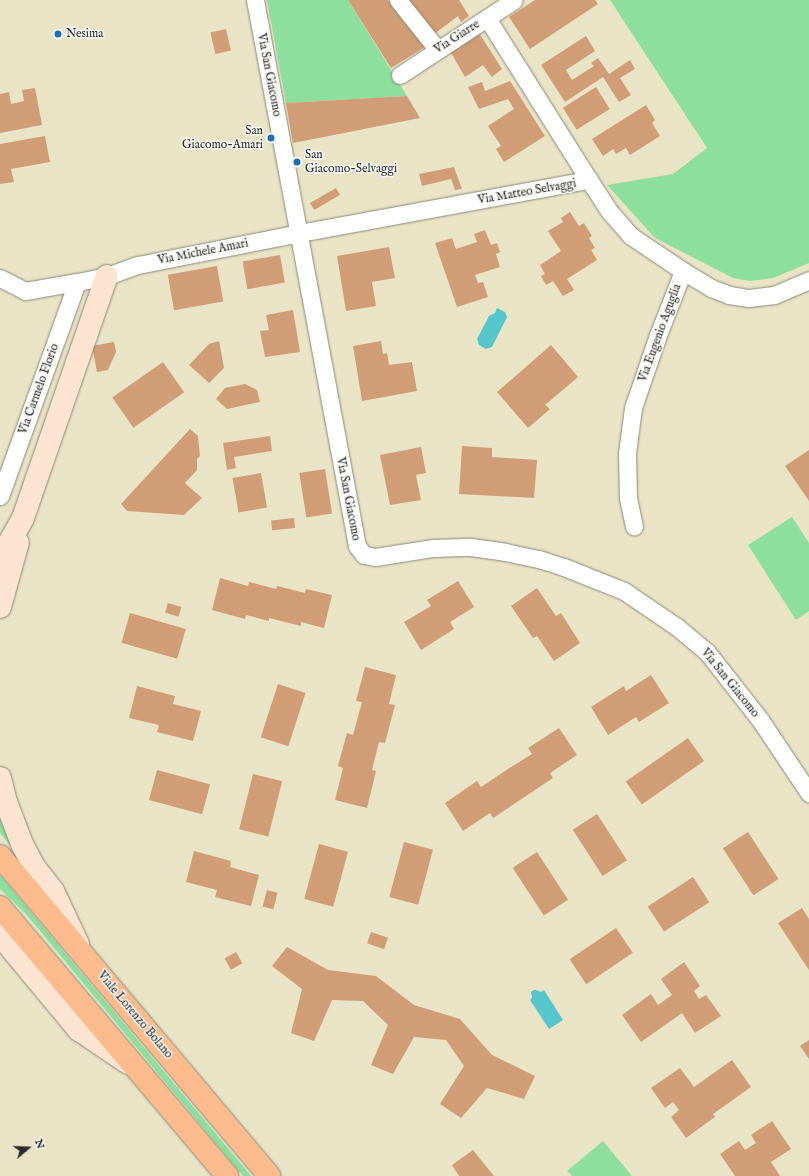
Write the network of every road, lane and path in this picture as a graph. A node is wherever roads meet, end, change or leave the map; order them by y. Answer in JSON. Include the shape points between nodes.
{"nodes":[{"id":1,"x":255,"y":0,"type":"edge"},
{"id":2,"x":398,"y":0,"type":"edge"},
{"id":3,"x":514,"y":0,"type":"edge"},
{"id":4,"x":487,"y":18,"type":"junction"},
{"id":5,"x":437,"y":49,"type":"junction"},
{"id":6,"x":400,"y":75,"type":"dead end"},
{"id":7,"x":589,"y":180,"type":"junction"},
{"id":8,"x":299,"y":232,"type":"junction"},
{"id":9,"x":683,"y":271,"type":"junction"},
{"id":10,"x":107,"y":276,"type":"junction"},
{"id":11,"x":0,"y":278,"type":"edge"},
{"id":12,"x":809,"y":280,"type":"edge"},
{"id":13,"x":77,"y":282,"type":"junction"},
{"id":14,"x":0,"y":496,"type":"edge"},
{"id":15,"x":23,"y":518,"type":"junction"},
{"id":16,"x":634,"y":526,"type":"dead end"},
{"id":17,"x":0,"y":559,"type":"edge"},
{"id":18,"x":0,"y":607,"type":"edge"},
{"id":19,"x":0,"y":778,"type":"edge"},
{"id":20,"x":809,"y":794,"type":"edge"},
{"id":21,"x":0,"y":856,"type":"edge"},
{"id":22,"x":0,"y":907,"type":"edge"},
{"id":23,"x":0,"y":935,"type":"edge"},
{"id":24,"x":82,"y":953,"type":"junction"},
{"id":25,"x":138,"y":1070,"type":"junction"},
{"id":26,"x":227,"y":1176,"type":"edge"},
{"id":27,"x":269,"y":1176,"type":"edge"}],
"edges":[{"from":1,"to":8,"type":"street","name":"Via San Giacomo"},
{"from":2,"to":5,"type":"street"},
{"from":3,"to":4,"type":"street","name":"Via Giarre"},
{"from":4,"to":5,"type":"street","name":"Via Giarre"},
{"from":4,"to":7,"type":"street","name":"Via Matteo Selvaggi"},
{"from":5,"to":6,"type":"street","name":"Via Giarre"},
{"from":7,"to":8,"type":"street","name":"Via Matteo Selvaggi"},
{"from":7,"to":9,"type":"street","name":"Via Eugenio Aguglia","via":[[610,212],[631,236]]},
{"from":8,"to":10,"type":"street","name":"Via Michele Amari","via":[[138,265]]},
{"from":8,"to":20,"type":"street","name":"Via San Giacomo","via":[[354,536],[357,546],[364,555],[375,557],[433,548],[478,548],[539,559],[595,578],[624,592],[677,627],[707,652],[761,721]]},
{"from":9,"to":12,"type":"street","via":[[711,288],[729,295],[749,298],[774,295]]},
{"from":9,"to":16,"type":"street","name":"Via Eugenio Aguglia","via":[[633,408],[627,453],[628,498]]},
{"from":10,"to":13,"type":"street","name":"Via Michele Amari"},
{"from":10,"to":15,"type":"main road"},
{"from":11,"to":13,"type":"street","name":"Via Michele Amari","via":[[25,291]]},
{"from":13,"to":14,"type":"street","name":"Via Carmelo Florio"},
{"from":15,"to":17,"type":"main road"},
{"from":15,"to":18,"type":"main road"},
{"from":19,"to":24,"type":"main road","via":[[22,844],[35,868],[53,891]]},
{"from":21,"to":24,"type":"main road","name":"Viale Lorenzo Bolano"},
{"from":22,"to":25,"type":"main road"},
{"from":23,"to":25,"type":"main road","via":[[79,1030]]},
{"from":24,"to":27,"type":"main road","name":"Viale Lorenzo Bolano"},
{"from":25,"to":26,"type":"main road"}]}
